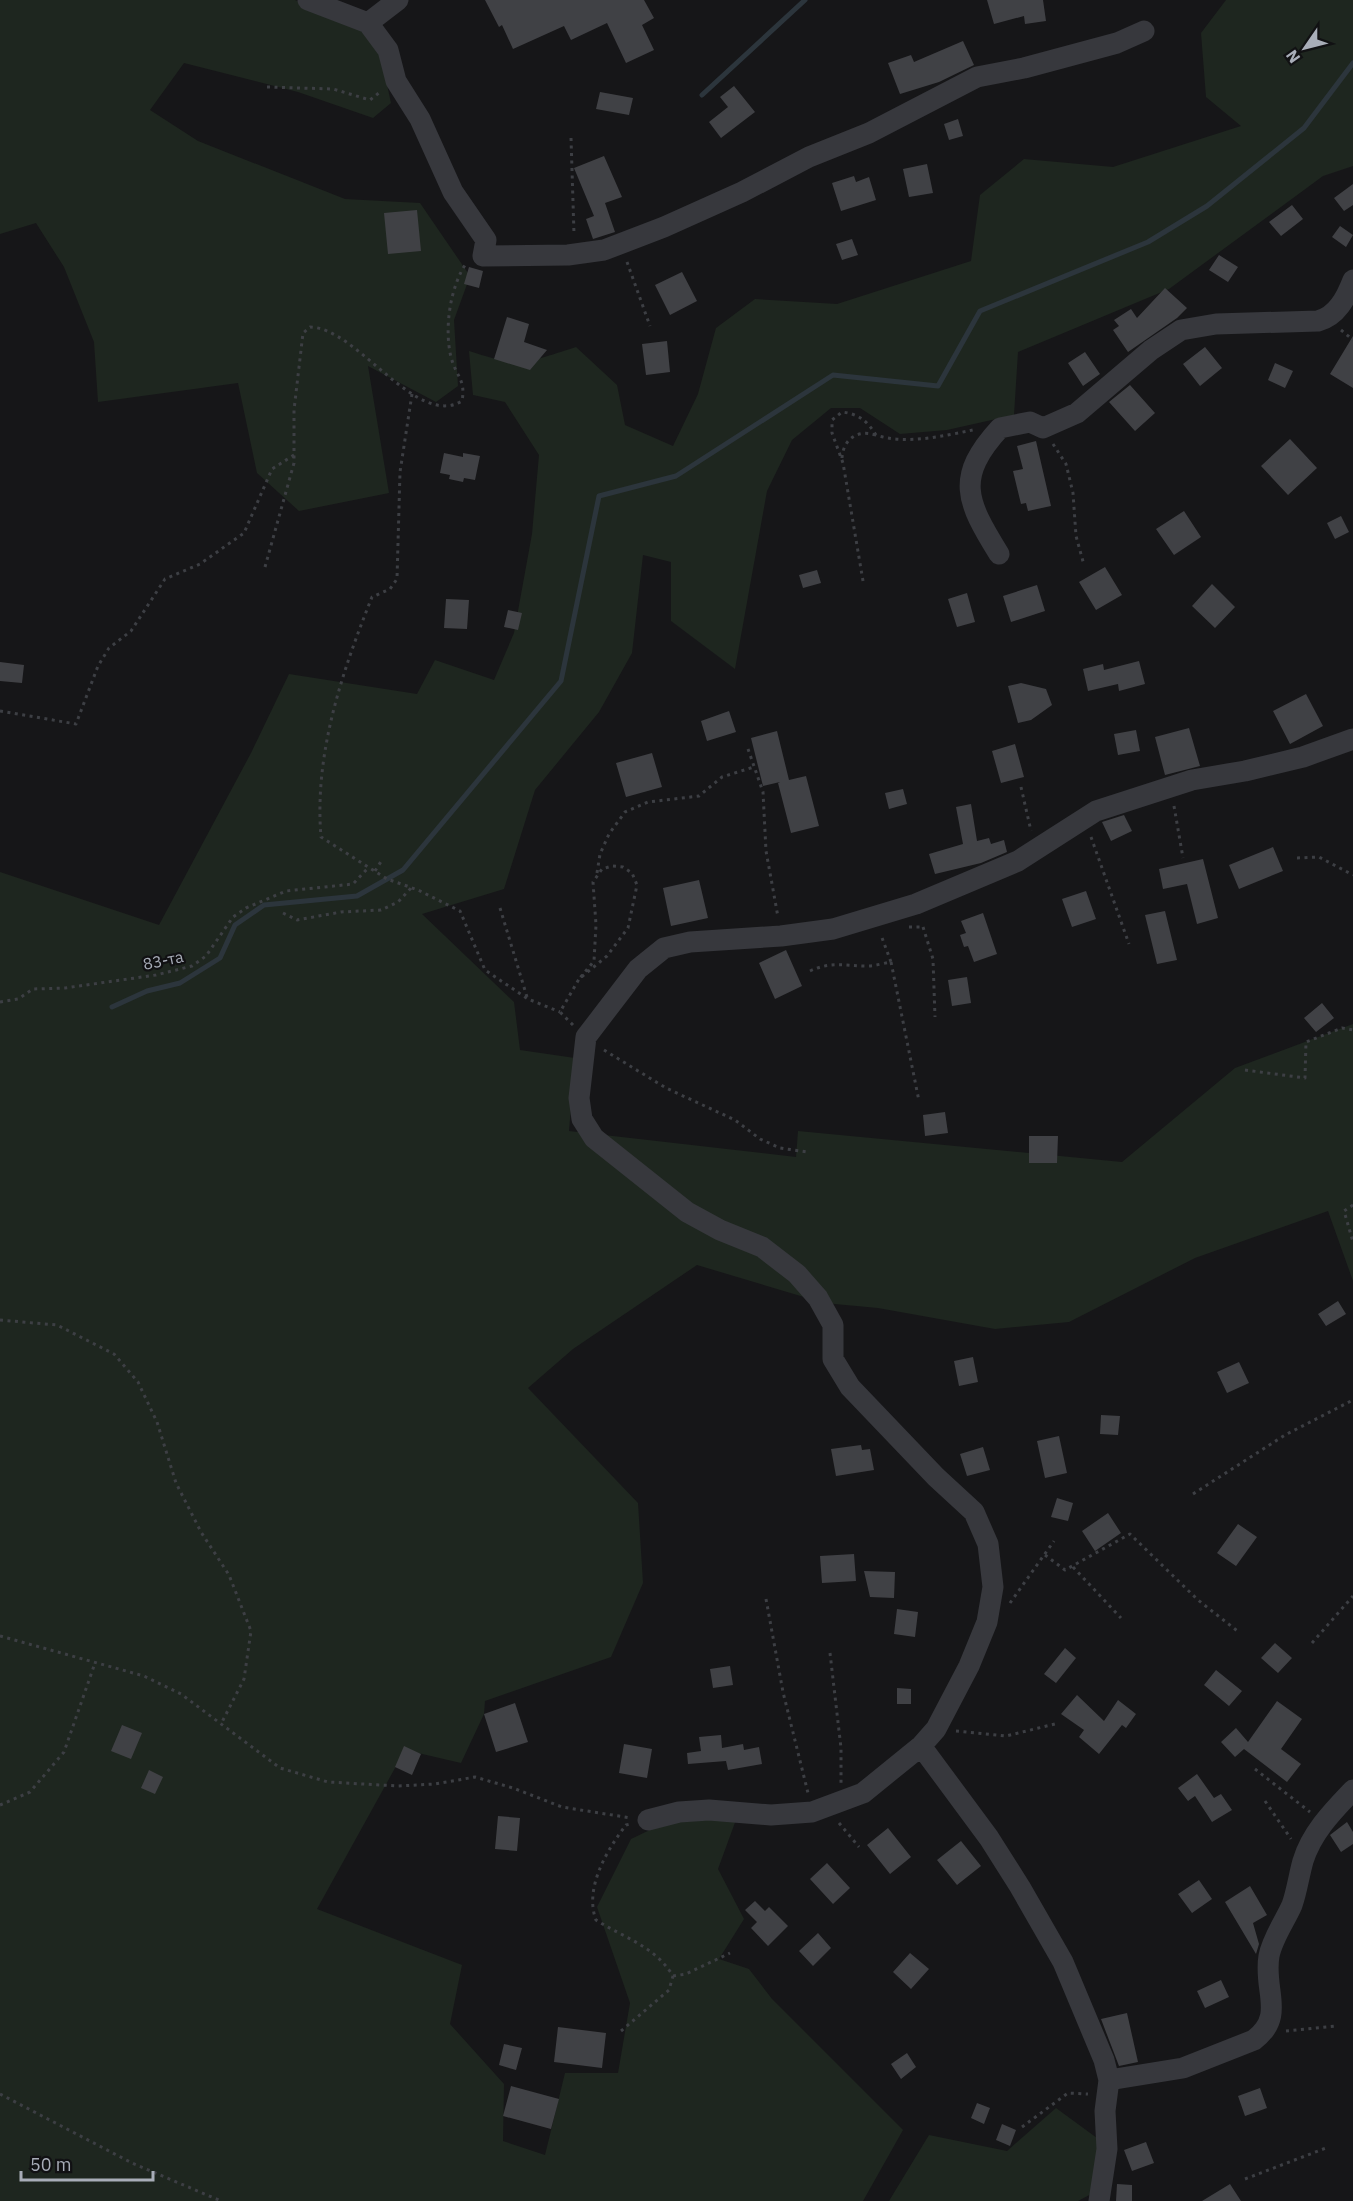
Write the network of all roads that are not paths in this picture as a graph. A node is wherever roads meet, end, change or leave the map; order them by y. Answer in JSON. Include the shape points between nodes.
{"nodes":[{"id":1,"x":308,"y":0,"type":"edge"},
{"id":2,"x":398,"y":0,"type":"edge"},
{"id":3,"x":368,"y":23,"type":"junction"},
{"id":4,"x":1144,"y":31,"type":"dead end"},
{"id":5,"x":1353,"y":280,"type":"edge"},
{"id":6,"x":999,"y":554,"type":"dead end"},
{"id":7,"x":1353,"y":739,"type":"edge"},
{"id":8,"x":921,"y":1746,"type":"junction"},
{"id":9,"x":1353,"y":1790,"type":"edge"},
{"id":10,"x":648,"y":1820,"type":"road end"},
{"id":11,"x":1108,"y":2087,"type":"junction"},
{"id":12,"x":1099,"y":2201,"type":"edge"}],
"edges":[{"from":1,"to":3,"type":"street"},
{"from":2,"to":3,"type":"street"},
{"from":3,"to":4,"type":"street","via":[[388,50],[396,81],[420,119],[453,192],[486,240],[483,256],[604,250],[742,192],[809,157],[870,134],[977,76],[1117,43]]},
{"from":5,"to":6,"type":"street","via":[[1340,306],[1328,318],[1216,324],[1181,330],[1151,350],[1077,413],[1043,428],[1030,422],[1000,428],[975,459],[968,480],[981,525]]},
{"from":7,"to":8,"type":"street","via":[[1303,757],[1171,786],[1096,812],[1018,861],[916,904],[833,929],[690,942],[664,948],[638,969],[586,1037],[579,1098],[582,1119],[594,1138],[687,1212],[762,1247],[796,1274],[818,1299],[833,1325],[833,1359],[850,1387],[974,1512],[988,1544],[993,1587],[987,1622],[936,1729]]},
{"from":8,"to":10,"type":"street","via":[[864,1793],[826,1808],[771,1815],[679,1812]]},
{"from":8,"to":11,"type":"street","via":[[989,1838],[1058,1953],[1104,2061]]},
{"from":9,"to":11,"type":"street","via":[[1324,1821],[1304,1858],[1293,1902],[1270,1953],[1267,1978],[1273,2015],[1264,2033],[1183,2068]]},
{"from":11,"to":12,"type":"street","via":[[1107,2149]]}]}
